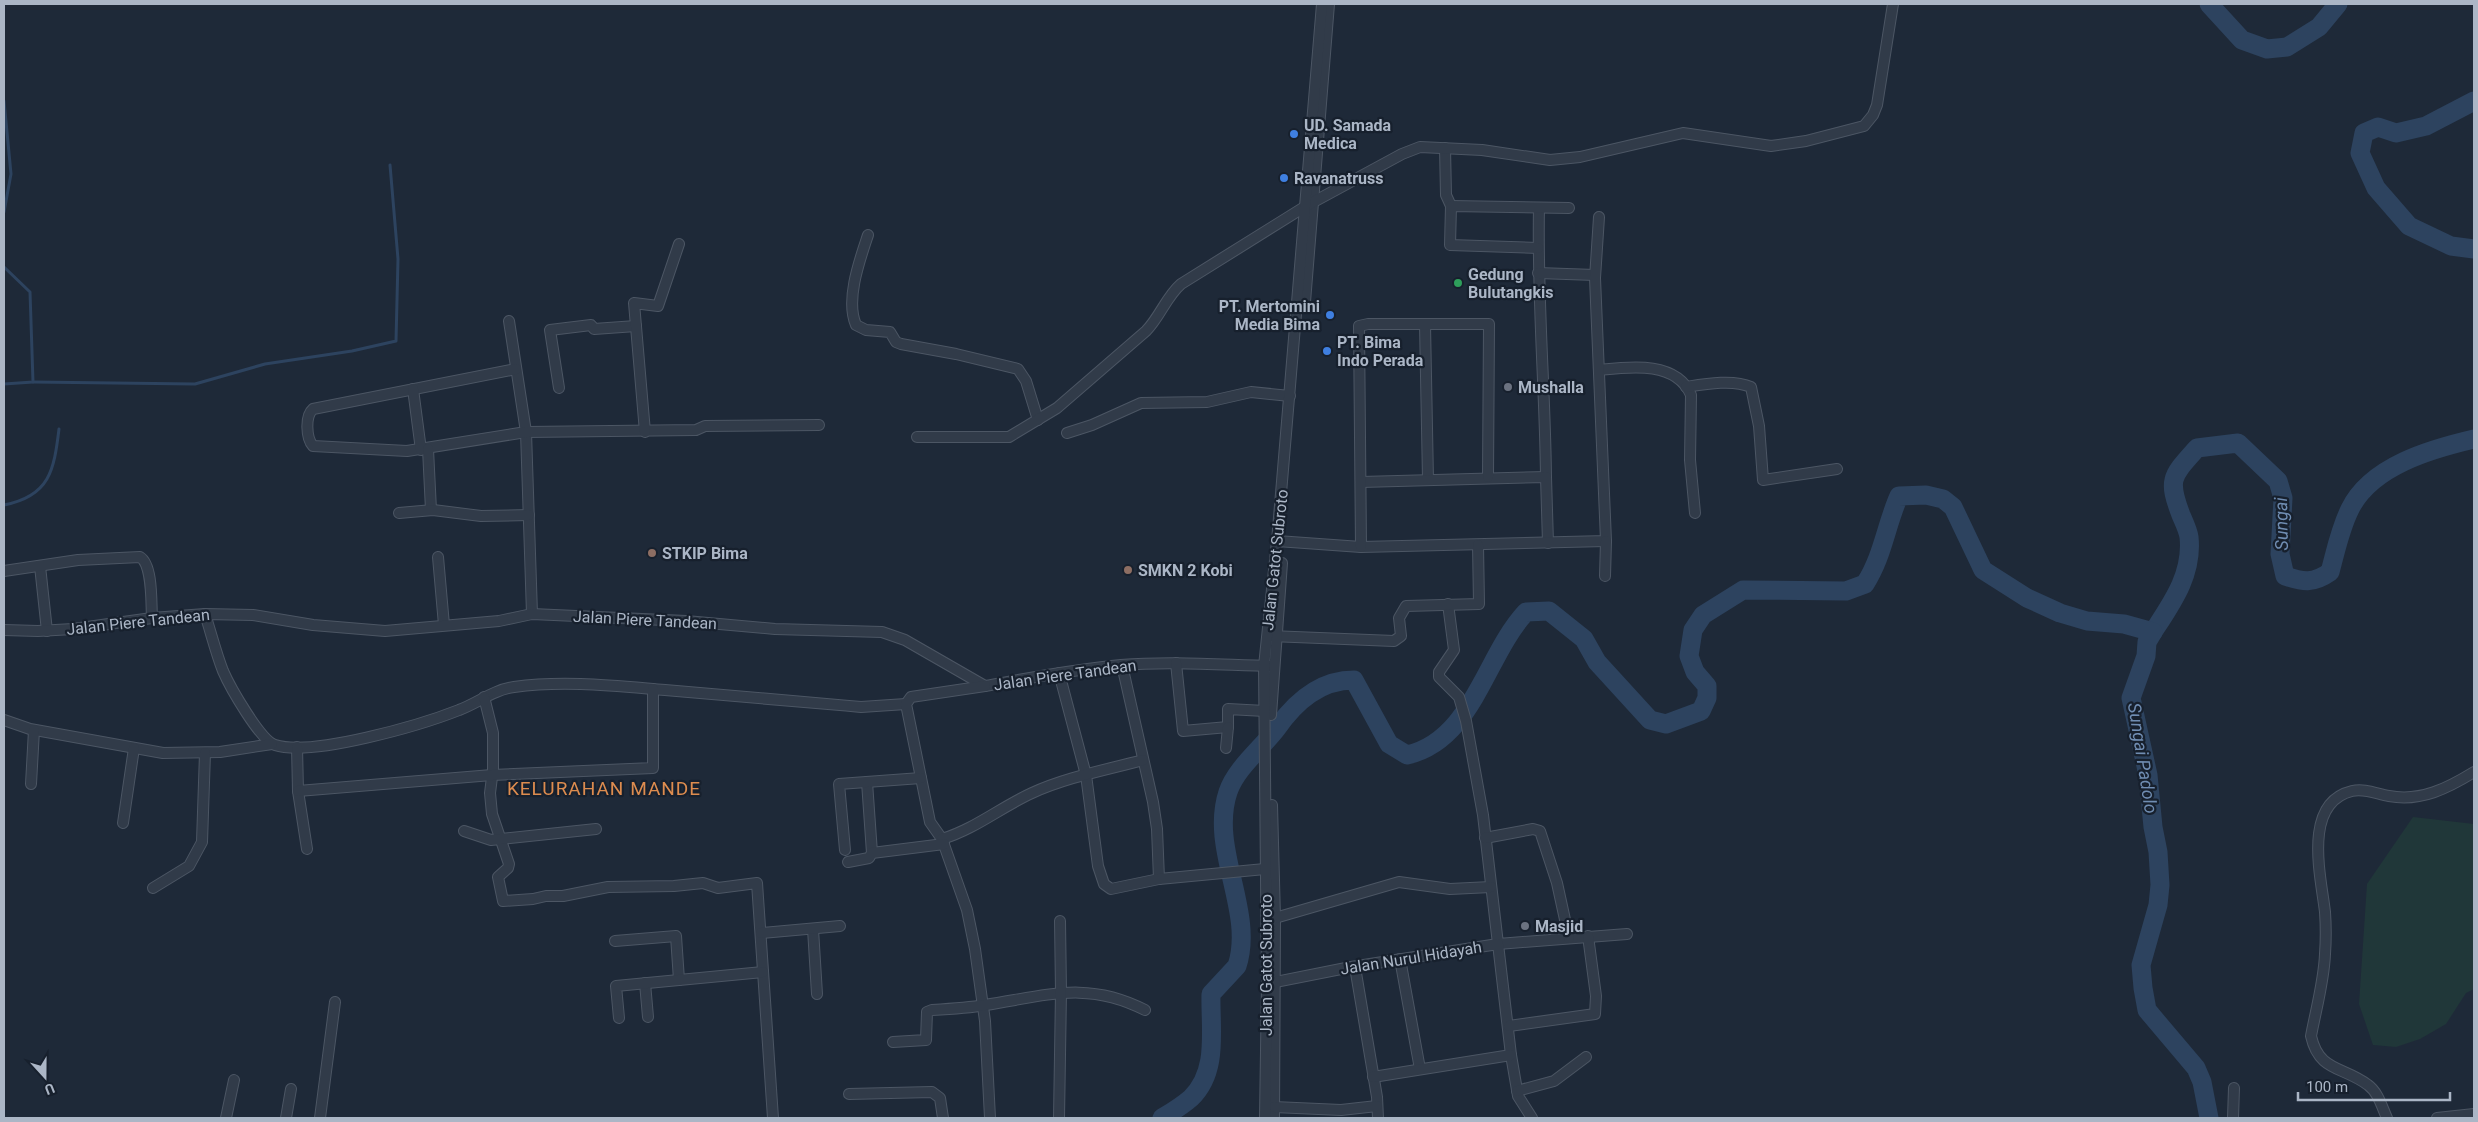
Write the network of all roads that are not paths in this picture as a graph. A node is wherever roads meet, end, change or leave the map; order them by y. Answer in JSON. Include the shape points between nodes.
{"nodes":[{"id":1,"x":1322,"y":4,"type":"edge"},
{"id":2,"x":1329,"y":4,"type":"edge"},
{"id":3,"x":1893,"y":4,"type":"edge"},
{"id":4,"x":1446,"y":148,"type":"junction"},
{"id":5,"x":1310,"y":204,"type":"junction"},
{"id":6,"x":1451,"y":206,"type":"junction"},
{"id":7,"x":1539,"y":208,"type":"junction"},
{"id":8,"x":1570,"y":208,"type":"dead end"},
{"id":9,"x":1599,"y":217,"type":"dead end"},
{"id":10,"x":868,"y":235,"type":"dead end"},
{"id":11,"x":679,"y":244,"type":"dead end"},
{"id":12,"x":1538,"y":248,"type":"junction"},
{"id":13,"x":1538,"y":273,"type":"junction"},
{"id":14,"x":1595,"y":275,"type":"junction"},
{"id":15,"x":509,"y":321,"type":"dead end"},
{"id":16,"x":1425,"y":324,"type":"junction"},
{"id":17,"x":636,"y":326,"type":"junction"},
{"id":18,"x":516,"y":368,"type":"junction"},
{"id":19,"x":1599,"y":370,"type":"junction"},
{"id":20,"x":1686,"y":387,"type":"junction"},
{"id":21,"x":559,"y":388,"type":"dead end"},
{"id":22,"x":412,"y":389,"type":"junction"},
{"id":23,"x":1290,"y":396,"type":"junction"},
{"id":24,"x":1038,"y":420,"type":"junction"},
{"id":25,"x":819,"y":425,"type":"dead end"},
{"id":26,"x":526,"y":432,"type":"junction"},
{"id":27,"x":645,"y":432,"type":"junction"},
{"id":28,"x":1067,"y":433,"type":"dead end"},
{"id":29,"x":916,"y":437,"type":"dead end"},
{"id":30,"x":425,"y":449,"type":"junction"},
{"id":31,"x":1837,"y":469,"type":"dead end"},
{"id":32,"x":1488,"y":477,"type":"junction"},
{"id":33,"x":1546,"y":477,"type":"junction"},
{"id":34,"x":1428,"y":480,"type":"junction"},
{"id":35,"x":1361,"y":482,"type":"junction"},
{"id":36,"x":431,"y":510,"type":"junction"},
{"id":37,"x":399,"y":513,"type":"dead end"},
{"id":38,"x":1695,"y":513,"type":"dead end"},
{"id":39,"x":529,"y":515,"type":"junction"},
{"id":40,"x":1280,"y":541,"type":"junction"},
{"id":41,"x":1606,"y":541,"type":"junction"},
{"id":42,"x":1548,"y":543,"type":"junction"},
{"id":43,"x":1478,"y":545,"type":"junction"},
{"id":44,"x":1361,"y":547,"type":"junction"},
{"id":45,"x":438,"y":557,"type":"dead end"},
{"id":46,"x":40,"y":566,"type":"junction"},
{"id":47,"x":4,"y":571,"type":"edge"},
{"id":48,"x":1605,"y":576,"type":"dead end"},
{"id":49,"x":1448,"y":604,"type":"junction"},
{"id":50,"x":205,"y":614,"type":"junction"},
{"id":51,"x":532,"y":614,"type":"junction"},
{"id":52,"x":152,"y":618,"type":"junction"},
{"id":53,"x":444,"y":625,"type":"junction"},
{"id":54,"x":4,"y":630,"type":"edge"},
{"id":55,"x":47,"y":631,"type":"junction"},
{"id":56,"x":1272,"y":636,"type":"junction"},
{"id":57,"x":1176,"y":663,"type":"junction"},
{"id":58,"x":1122,"y":665,"type":"junction"},
{"id":59,"x":1269,"y":666,"type":"junction"},
{"id":60,"x":1059,"y":673,"type":"junction"},
{"id":61,"x":985,"y":686,"type":"junction"},
{"id":62,"x":653,"y":689,"type":"junction"},
{"id":63,"x":484,"y":697,"type":"junction"},
{"id":64,"x":906,"y":704,"type":"junction"},
{"id":65,"x":1267,"y":714,"type":"junction"},
{"id":66,"x":4,"y":720,"type":"edge"},
{"id":67,"x":1228,"y":727,"type":"junction"},
{"id":68,"x":34,"y":730,"type":"junction"},
{"id":69,"x":1267,"y":743,"type":"junction"},
{"id":70,"x":272,"y":744,"type":"junction"},
{"id":71,"x":297,"y":747,"type":"junction"},
{"id":72,"x":134,"y":748,"type":"junction"},
{"id":73,"x":1226,"y":748,"type":"dead end"},
{"id":74,"x":205,"y":753,"type":"junction"},
{"id":75,"x":1143,"y":760,"type":"junction"},
{"id":76,"x":2474,"y":772,"type":"edge"},
{"id":77,"x":492,"y":775,"type":"junction"},
{"id":78,"x":1086,"y":775,"type":"junction"},
{"id":79,"x":921,"y":778,"type":"junction"},
{"id":80,"x":867,"y":782,"type":"junction"},
{"id":81,"x":31,"y":784,"type":"dead end"},
{"id":82,"x":298,"y":791,"type":"junction"},
{"id":83,"x":123,"y":823,"type":"dead end"},
{"id":84,"x":596,"y":829,"type":"dead end"},
{"id":85,"x":464,"y":831,"type":"dead end"},
{"id":86,"x":498,"y":838,"type":"junction"},
{"id":87,"x":1485,"y":838,"type":"junction"},
{"id":88,"x":943,"y":842,"type":"junction"},
{"id":89,"x":307,"y":849,"type":"dead end"},
{"id":90,"x":845,"y":850,"type":"dead end"},
{"id":91,"x":872,"y":854,"type":"junction"},
{"id":92,"x":848,"y":862,"type":"dead end"},
{"id":93,"x":1260,"y":870,"type":"junction"},
{"id":94,"x":1159,"y":879,"type":"junction"},
{"id":95,"x":1491,"y":886,"type":"junction"},
{"id":96,"x":152,"y":888,"type":"dead end"},
{"id":97,"x":1275,"y":918,"type":"junction"},
{"id":98,"x":1060,"y":921,"type":"dead end"},
{"id":99,"x":840,"y":926,"type":"dead end"},
{"id":100,"x":812,"y":929,"type":"junction"},
{"id":101,"x":761,"y":933,"type":"junction"},
{"id":102,"x":1627,"y":934,"type":"dead end"},
{"id":103,"x":1588,"y":936,"type":"junction"},
{"id":104,"x":1570,"y":938,"type":"junction"},
{"id":105,"x":615,"y":941,"type":"dead end"},
{"id":106,"x":1498,"y":944,"type":"junction"},
{"id":107,"x":1400,"y":959,"type":"junction"},
{"id":108,"x":1355,"y":967,"type":"junction"},
{"id":109,"x":763,"y":972,"type":"junction"},
{"id":110,"x":679,"y":980,"type":"junction"},
{"id":111,"x":1271,"y":983,"type":"junction"},
{"id":112,"x":645,"y":984,"type":"junction"},
{"id":113,"x":1061,"y":992,"type":"junction"},
{"id":114,"x":818,"y":994,"type":"dead end"},
{"id":115,"x":334,"y":1002,"type":"dead end"},
{"id":116,"x":983,"y":1006,"type":"junction"},
{"id":117,"x":1145,"y":1010,"type":"dead end"},
{"id":118,"x":648,"y":1017,"type":"dead end"},
{"id":119,"x":619,"y":1018,"type":"dead end"},
{"id":120,"x":1509,"y":1026,"type":"junction"},
{"id":121,"x":893,"y":1042,"type":"dead end"},
{"id":122,"x":1511,"y":1055,"type":"junction"},
{"id":123,"x":1586,"y":1057,"type":"dead end"},
{"id":124,"x":1420,"y":1069,"type":"junction"},
{"id":125,"x":1372,"y":1077,"type":"junction"},
{"id":126,"x":234,"y":1080,"type":"dead end"},
{"id":127,"x":2234,"y":1088,"type":"dead end"},
{"id":128,"x":291,"y":1089,"type":"dead end"},
{"id":129,"x":1517,"y":1091,"type":"junction"},
{"id":130,"x":849,"y":1094,"type":"dead end"},
{"id":131,"x":1378,"y":1106,"type":"junction"},
{"id":132,"x":1274,"y":1113,"type":"edge"},
{"id":133,"x":2474,"y":1114,"type":"edge"},
{"id":134,"x":226,"y":1118,"type":"edge"},
{"id":135,"x":286,"y":1118,"type":"edge"},
{"id":136,"x":320,"y":1118,"type":"edge"},
{"id":137,"x":773,"y":1118,"type":"edge"},
{"id":138,"x":943,"y":1118,"type":"edge"},
{"id":139,"x":990,"y":1118,"type":"edge"},
{"id":140,"x":1059,"y":1118,"type":"edge"},
{"id":141,"x":1265,"y":1118,"type":"edge"},
{"id":142,"x":1378,"y":1118,"type":"edge"},
{"id":143,"x":1532,"y":1118,"type":"edge"},
{"id":144,"x":2233,"y":1118,"type":"edge"},
{"id":145,"x":2387,"y":1118,"type":"edge"},
{"id":146,"x":2438,"y":1118,"type":"edge"}],
"edges":[{"from":1,"to":5,"type":"street","name":"Jalan Gatot Subroto"},
{"from":2,"to":5,"type":"street","name":"Jalan Gatot Subroto"},
{"from":3,"to":4,"type":"street","via":[[1877,105],[1864,126],[1852,131],[1771,146],[1683,133],[1580,157],[1550,160]]},
{"from":4,"to":5,"type":"street","via":[[1420,147],[1402,154]]},
{"from":4,"to":6,"type":"street","via":[[1446,195]]},
{"from":5,"to":23,"type":"street","name":"Jalan Gatot Subroto"},
{"from":5,"to":24,"type":"street","via":[[1181,284],[1170,294],[1152,326],[1057,408]]},
{"from":5,"to":40,"type":"street","name":"Jalan Gatot Subroto"},
{"from":6,"to":7,"type":"street"},
{"from":6,"to":12,"type":"street","via":[[1450,245]]},
{"from":7,"to":8,"type":"street"},
{"from":7,"to":12,"type":"street"},
{"from":9,"to":14,"type":"street"},
{"from":10,"to":24,"type":"street","via":[[853,292],[856,325],[866,330],[890,332],[901,344],[1018,369],[1026,381]]},
{"from":11,"to":17,"type":"street","via":[[658,306],[634,303]]},
{"from":12,"to":13,"type":"street"},
{"from":13,"to":14,"type":"street"},
{"from":13,"to":33,"type":"street"},
{"from":14,"to":19,"type":"street"},
{"from":15,"to":18,"type":"street"},
{"from":16,"to":32,"type":"street","via":[[1489,324]]},
{"from":16,"to":34,"type":"street"},
{"from":16,"to":35,"type":"street","via":[[1359,326]]},
{"from":17,"to":21,"type":"street","via":[[594,329],[590,325],[550,330]]},
{"from":17,"to":27,"type":"street"},
{"from":18,"to":22,"type":"street"},
{"from":18,"to":26,"type":"street"},
{"from":19,"to":20,"type":"street","via":[[1640,366],[1658,369]]},
{"from":19,"to":41,"type":"street"},
{"from":20,"to":31,"type":"street","via":[[1710,384],[1751,387],[1759,426],[1763,480]]},
{"from":20,"to":38,"type":"street","via":[[1691,395],[1690,460]]},
{"from":22,"to":30,"type":"street"},
{"from":22,"to":30,"type":"street","via":[[313,409],[309,414],[308,436],[313,446]]},
{"from":23,"to":28,"type":"street","via":[[1251,392],[1207,402],[1141,403]]},
{"from":23,"to":40,"type":"street","name":"Jalan Gatot Subroto"},
{"from":24,"to":29,"type":"street","via":[[1005,438]]},
{"from":25,"to":27,"type":"street","via":[[705,426],[696,430]]},
{"from":26,"to":27,"type":"street"},
{"from":26,"to":30,"type":"street"},
{"from":26,"to":39,"type":"street"},
{"from":30,"to":36,"type":"street"},
{"from":32,"to":33,"type":"street"},
{"from":32,"to":34,"type":"street"},
{"from":33,"to":42,"type":"street"},
{"from":34,"to":35,"type":"street"},
{"from":35,"to":44,"type":"street"},
{"from":36,"to":37,"type":"street"},
{"from":36,"to":39,"type":"street","via":[[481,516]]},
{"from":39,"to":51,"type":"street"},
{"from":40,"to":44,"type":"street"},
{"from":40,"to":56,"type":"street","name":"Jalan Gatot Subroto"},
{"from":41,"to":42,"type":"street"},
{"from":41,"to":48,"type":"street"},
{"from":42,"to":43,"type":"street"},
{"from":43,"to":44,"type":"street"},
{"from":43,"to":49,"type":"street","via":[[1479,604]]},
{"from":45,"to":53,"type":"street"},
{"from":46,"to":47,"type":"street"},
{"from":46,"to":52,"type":"street","via":[[78,560],[140,557],[149,571]]},
{"from":46,"to":55,"type":"street"},
{"from":49,"to":56,"type":"street","via":[[1406,606],[1399,618],[1401,636],[1394,641]]},
{"from":49,"to":87,"type":"street","via":[[1454,650],[1439,677],[1459,697],[1475,762]]},
{"from":50,"to":52,"type":"street","name":"Jalan Piere Tandean"},
{"from":50,"to":53,"type":"street","name":"Jalan Piere Tandean","via":[[253,615],[313,625],[385,631]]},
{"from":50,"to":70,"type":"street","via":[[224,673],[256,727]]},
{"from":51,"to":53,"type":"street","name":"Jalan Piere Tandean","via":[[499,621]]},
{"from":51,"to":61,"type":"street","name":"Jalan Piere Tandean","via":[[882,632],[905,640]]},
{"from":52,"to":55,"type":"street","name":"Jalan Piere Tandean"},
{"from":54,"to":55,"type":"street","name":"Jalan Piere Tandean"},
{"from":56,"to":59,"type":"street","name":"Jalan Gatot Subroto"},
{"from":57,"to":58,"type":"street","name":"Jalan Piere Tandean"},
{"from":57,"to":59,"type":"street","name":"Jalan Piere Tandean"},
{"from":57,"to":67,"type":"street","via":[[1182,731]]},
{"from":58,"to":60,"type":"street","name":"Jalan Piere Tandean"},
{"from":58,"to":75,"type":"street"},
{"from":59,"to":65,"type":"street","name":"Jalan Gatot Subroto"},
{"from":60,"to":61,"type":"street","name":"Jalan Piere Tandean"},
{"from":60,"to":78,"type":"street"},
{"from":61,"to":64,"type":"street","via":[[911,697]]},
{"from":62,"to":63,"type":"street","via":[[547,685],[499,690]]},
{"from":62,"to":64,"type":"street","via":[[861,707]]},
{"from":62,"to":77,"type":"street","via":[[653,768]]},
{"from":63,"to":71,"type":"street","via":[[452,713],[383,734]]},
{"from":63,"to":77,"type":"street","via":[[493,733]]},
{"from":64,"to":79,"type":"street"},
{"from":65,"to":67,"type":"street","via":[[1228,709]]},
{"from":65,"to":69,"type":"street","name":"Jalan Gatot Subroto"},
{"from":66,"to":68,"type":"street"},
{"from":67,"to":73,"type":"street"},
{"from":68,"to":72,"type":"street"},
{"from":68,"to":81,"type":"street"},
{"from":69,"to":93,"type":"street","name":"Jalan Gatot Subroto"},
{"from":69,"to":97,"type":"street","name":"Jalan Gatot Subroto"},
{"from":70,"to":71,"type":"street"},
{"from":70,"to":74,"type":"street"},
{"from":71,"to":82,"type":"street"},
{"from":72,"to":74,"type":"street"},
{"from":72,"to":83,"type":"street"},
{"from":74,"to":96,"type":"street","via":[[202,842],[189,866]]},
{"from":75,"to":78,"type":"street"},
{"from":75,"to":94,"type":"street","via":[[1157,829]]},
{"from":76,"to":145,"type":"street","via":[[2446,789],[2417,797],[2351,791],[2334,802],[2319,828],[2317,855],[2326,924],[2325,955],[2311,1036],[2324,1062],[2368,1085]]},
{"from":77,"to":82,"type":"street"},
{"from":77,"to":86,"type":"street","via":[[490,793]]},
{"from":78,"to":88,"type":"street","via":[[1032,793]]},
{"from":78,"to":94,"type":"street","via":[[1098,866],[1104,884],[1112,889]]},
{"from":79,"to":80,"type":"street"},
{"from":79,"to":88,"type":"street","via":[[930,822]]},
{"from":80,"to":90,"type":"street","via":[[839,784]]},
{"from":80,"to":91,"type":"street"},
{"from":82,"to":89,"type":"street"},
{"from":84,"to":86,"type":"street"},
{"from":85,"to":86,"type":"street","via":[[486,839]]},
{"from":86,"to":101,"type":"street","via":[[509,864],[498,877],[503,901],[563,896],[608,887],[703,883],[718,888],[758,883]]},
{"from":87,"to":95,"type":"street"},
{"from":87,"to":104,"type":"street","via":[[1533,829],[1540,831]]},
{"from":88,"to":91,"type":"street"},
{"from":88,"to":116,"type":"street","via":[[967,910]]},
{"from":91,"to":92,"type":"street","via":[[869,858]]},
{"from":93,"to":94,"type":"street"},
{"from":93,"to":111,"type":"street","name":"Jalan Gatot Subroto"},
{"from":95,"to":97,"type":"street","via":[[1450,889],[1399,882]]},
{"from":95,"to":106,"type":"street"},
{"from":97,"to":111,"type":"street","name":"Jalan Gatot Subroto"},
{"from":98,"to":113,"type":"street"},
{"from":99,"to":100,"type":"street"},
{"from":100,"to":101,"type":"street"},
{"from":100,"to":114,"type":"street"},
{"from":101,"to":109,"type":"street"},
{"from":102,"to":103,"type":"street"},
{"from":103,"to":104,"type":"street"},
{"from":103,"to":120,"type":"street","via":[[1596,996],[1595,1014]]},
{"from":104,"to":106,"type":"street"},
{"from":105,"to":110,"type":"street","via":[[676,936]]},
{"from":106,"to":107,"type":"street","name":"Jalan Nurul Hidayah"},
{"from":106,"to":120,"type":"street","name":"Jalan Nurul Hidayah"},
{"from":107,"to":108,"type":"street","name":"Jalan Nurul Hidayah"},
{"from":107,"to":124,"type":"street"},
{"from":108,"to":111,"type":"street","name":"Jalan Nurul Hidayah"},
{"from":108,"to":125,"type":"street"},
{"from":109,"to":110,"type":"street"},
{"from":109,"to":137,"type":"street"},
{"from":110,"to":112,"type":"street"},
{"from":111,"to":132,"type":"street","name":"Jalan Gatot Subroto"},
{"from":111,"to":141,"type":"street","name":"Jalan Gatot Subroto"},
{"from":112,"to":118,"type":"street"},
{"from":112,"to":119,"type":"street","via":[[616,986]]},
{"from":113,"to":116,"type":"street"},
{"from":113,"to":117,"type":"street","via":[[1107,995]]},
{"from":113,"to":140,"type":"street"},
{"from":115,"to":136,"type":"street"},
{"from":116,"to":121,"type":"street","via":[[927,1012],[926,1040]]},
{"from":116,"to":139,"type":"street"},
{"from":120,"to":122,"type":"street","name":"Jalan Nurul Hidayah"},
{"from":122,"to":124,"type":"street"},
{"from":122,"to":129,"type":"street","name":"Jalan Nurul Hidayah"},
{"from":123,"to":129,"type":"street","via":[[1562,1077]]},
{"from":124,"to":125,"type":"street"},
{"from":125,"to":131,"type":"street"},
{"from":126,"to":134,"type":"street"},
{"from":127,"to":144,"type":"street"},
{"from":128,"to":135,"type":"street"},
{"from":129,"to":143,"type":"street","name":"Jalan Nurul Hidayah"},
{"from":130,"to":138,"type":"street","via":[[932,1092],[940,1098]]},
{"from":131,"to":132,"type":"street"},
{"from":131,"to":142,"type":"street"},
{"from":133,"to":146,"type":"street"}]}
